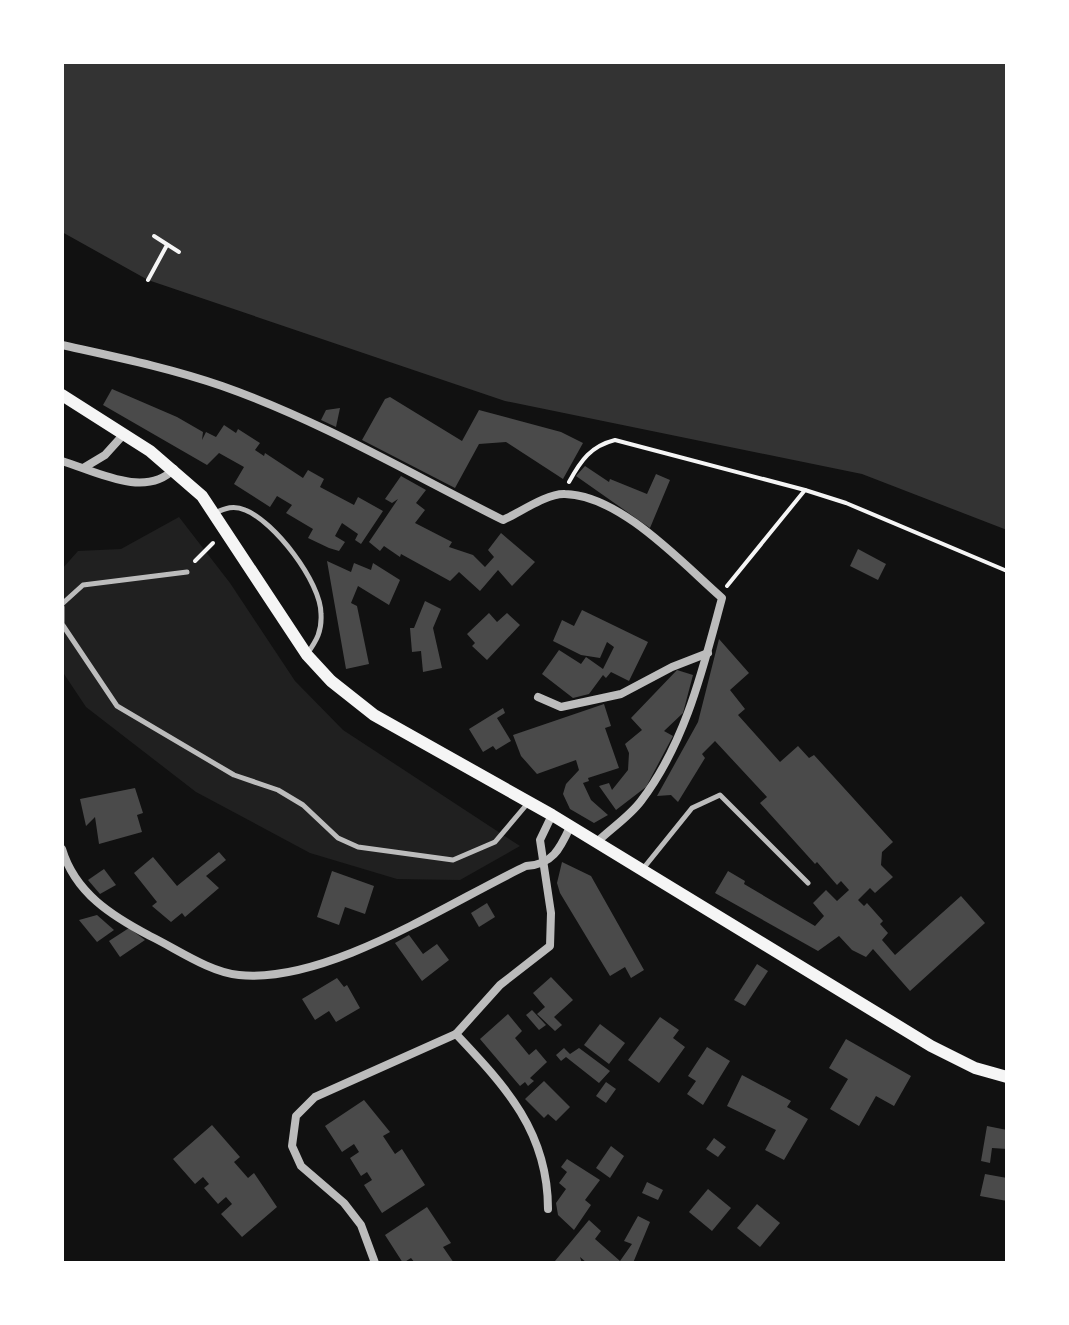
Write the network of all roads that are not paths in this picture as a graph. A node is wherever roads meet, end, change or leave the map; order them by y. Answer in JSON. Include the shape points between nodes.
{"nodes":[{"id":1,"x":62,"y":346,"type":"edge"},
{"id":2,"x":62,"y":395,"type":"edge"},
{"id":3,"x":124,"y":434,"type":"junction"},
{"id":4,"x":62,"y":461,"type":"edge"},
{"id":5,"x":85,"y":467,"type":"junction"},
{"id":6,"x":174,"y":469,"type":"junction"},
{"id":7,"x":215,"y":513,"type":"junction"},
{"id":8,"x":187,"y":572,"type":"road end"},
{"id":9,"x":62,"y":606,"type":"edge"},
{"id":10,"x":708,"y":653,"type":"junction"},
{"id":11,"x":307,"y":655,"type":"junction"},
{"id":12,"x":538,"y":697,"type":"dead end"},
{"id":13,"x":529,"y":802,"type":"junction"},
{"id":14,"x":552,"y":815,"type":"junction"},
{"id":15,"x":570,"y":827,"type":"junction"},
{"id":16,"x":596,"y":843,"type":"junction"},
{"id":17,"x":62,"y":849,"type":"edge"},
{"id":18,"x":543,"y":865,"type":"junction"},
{"id":19,"x":642,"y":871,"type":"junction"},
{"id":20,"x":808,"y":883,"type":"dead end"},
{"id":21,"x":456,"y":1034,"type":"junction"},
{"id":22,"x":1007,"y":1077,"type":"edge"},
{"id":23,"x":548,"y":1209,"type":"dead end"},
{"id":24,"x":375,"y":1263,"type":"edge"}],
"edges":[{"from":1,"to":10,"type":"street","via":[[154,365],[223,387],[315,426],[503,520],[562,493],[601,501],[722,598]]},
{"from":2,"to":3,"type":"main road"},
{"from":3,"to":5,"type":"street"},
{"from":3,"to":6,"type":"main road"},
{"from":4,"to":5,"type":"street"},
{"from":5,"to":6,"type":"street","via":[[148,483],[165,479]]},
{"from":6,"to":7,"type":"main road"},
{"from":7,"to":11,"type":"main road"},
{"from":7,"to":11,"type":"lane","via":[[227,507],[245,510],[276,531],[312,584],[322,610],[320,636]]},
{"from":8,"to":9,"type":"lane","via":[[83,585]]},
{"from":9,"to":13,"type":"lane","via":[[62,624],[117,706],[234,775],[278,790],[338,838],[358,847],[453,860],[495,842]]},
{"from":10,"to":12,"type":"street","via":[[621,694],[561,707]]},
{"from":10,"to":16,"type":"street","via":[[689,715],[665,764],[640,804]]},
{"from":11,"to":13,"type":"main road","via":[[374,715]]},
{"from":13,"to":14,"type":"main road"},
{"from":14,"to":15,"type":"main road"},
{"from":14,"to":18,"type":"street","via":[[540,840]]},
{"from":15,"to":16,"type":"main road"},
{"from":15,"to":18,"type":"street","via":[[557,853]]},
{"from":16,"to":19,"type":"main road"},
{"from":17,"to":18,"type":"street","via":[[68,868],[100,907],[204,963],[238,975],[299,972],[393,933],[526,866]]},
{"from":18,"to":21,"type":"street","via":[[550,946],[500,985]]},
{"from":19,"to":20,"type":"lane","via":[[692,808],[720,795]]},
{"from":19,"to":22,"type":"main road","via":[[931,1046]]},
{"from":21,"to":23,"type":"street","via":[[505,1089],[537,1137]]},
{"from":21,"to":24,"type":"street","via":[[315,1097],[296,1116],[292,1146],[301,1166],[361,1225]]}]}
